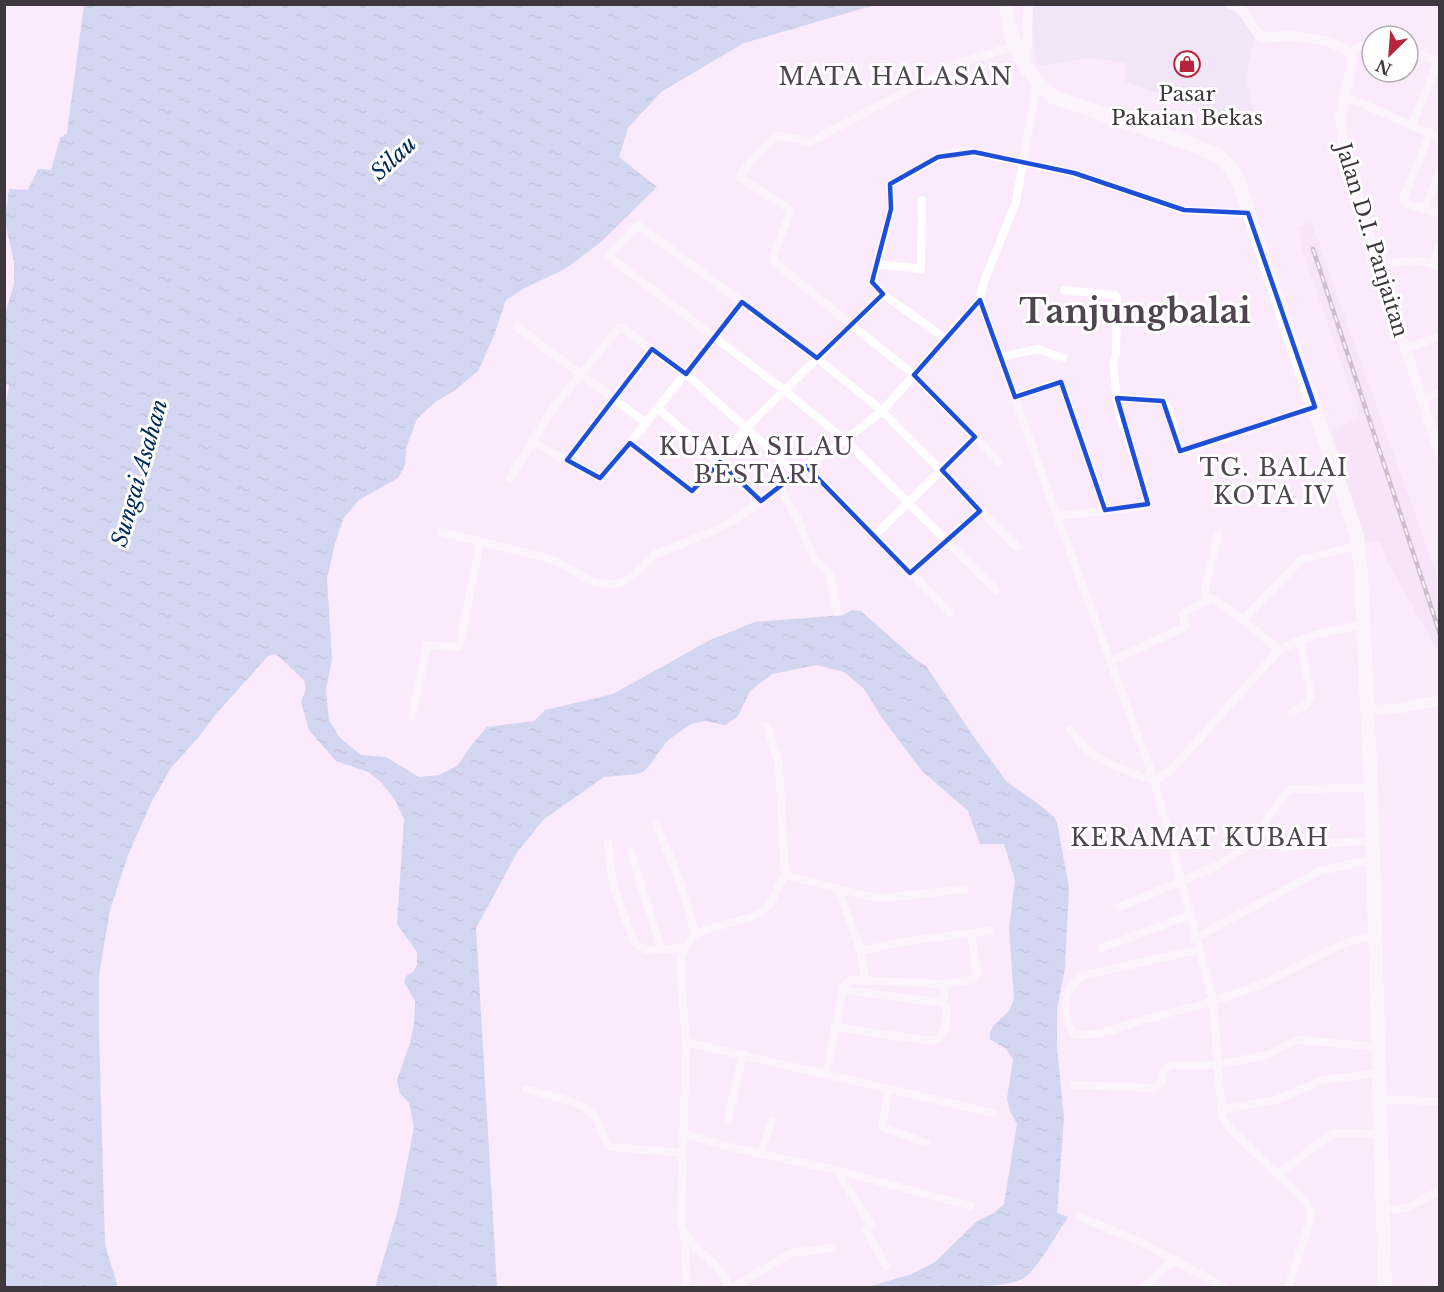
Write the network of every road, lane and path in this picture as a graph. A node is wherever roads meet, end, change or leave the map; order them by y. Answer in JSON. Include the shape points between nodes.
{"nodes":[{"id":1,"x":1006,"y":4,"type":"edge"},
{"id":2,"x":1028,"y":4,"type":"edge"},
{"id":3,"x":1230,"y":4,"type":"edge"},
{"id":4,"x":1014,"y":46,"type":"junction"},
{"id":5,"x":1360,"y":47,"type":"edge"},
{"id":6,"x":1350,"y":53,"type":"junction"},
{"id":7,"x":1420,"y":55,"type":"edge"},
{"id":8,"x":1439,"y":61,"type":"edge"},
{"id":9,"x":1026,"y":68,"type":"junction"},
{"id":10,"x":1037,"y":83,"type":"junction"},
{"id":11,"x":1345,"y":96,"type":"junction"},
{"id":12,"x":1412,"y":125,"type":"junction"},
{"id":13,"x":1430,"y":133,"type":"junction"},
{"id":14,"x":1440,"y":138,"type":"edge"},
{"id":15,"x":1023,"y":161,"type":"junction"},
{"id":16,"x":1440,"y":170,"type":"edge"},
{"id":17,"x":922,"y":200,"type":"dead end"},
{"id":18,"x":1425,"y":208,"type":"junction"},
{"id":19,"x":1248,"y":213,"type":"junction"},
{"id":20,"x":1440,"y":214,"type":"edge"},
{"id":21,"x":1440,"y":244,"type":"edge"},
{"id":22,"x":876,"y":264,"type":"junction"},
{"id":23,"x":1436,"y":265,"type":"edge"},
{"id":24,"x":1379,"y":267,"type":"junction"},
{"id":25,"x":1064,"y":291,"type":"dead end"},
{"id":26,"x":883,"y":294,"type":"junction"},
{"id":27,"x":980,"y":300,"type":"junction"},
{"id":28,"x":742,"y":302,"type":"junction"},
{"id":29,"x":852,"y":326,"type":"junction"},
{"id":30,"x":517,"y":327,"type":"dead end"},
{"id":31,"x":1440,"y":336,"type":"edge"},
{"id":32,"x":715,"y":338,"type":"junction"},
{"id":33,"x":946,"y":339,"type":"junction"},
{"id":34,"x":652,"y":349,"type":"junction"},
{"id":35,"x":1405,"y":349,"type":"junction"},
{"id":36,"x":1000,"y":357,"type":"junction"},
{"id":37,"x":817,"y":358,"type":"junction"},
{"id":38,"x":1063,"y":358,"type":"dead end"},
{"id":39,"x":579,"y":374,"type":"junction"},
{"id":40,"x":686,"y":374,"type":"junction"},
{"id":41,"x":914,"y":375,"type":"junction"},
{"id":42,"x":784,"y":390,"type":"junction"},
{"id":43,"x":1440,"y":393,"type":"edge"},
{"id":44,"x":1015,"y":397,"type":"junction"},
{"id":45,"x":1117,"y":398,"type":"junction"},
{"id":46,"x":612,"y":399,"type":"junction"},
{"id":47,"x":1422,"y":399,"type":"junction"},
{"id":48,"x":1315,"y":407,"type":"junction"},
{"id":49,"x":658,"y":408,"type":"junction"},
{"id":50,"x":882,"y":411,"type":"junction"},
{"id":51,"x":646,"y":423,"type":"junction"},
{"id":52,"x":746,"y":428,"type":"junction"},
{"id":53,"x":975,"y":437,"type":"junction"},
{"id":54,"x":845,"y":440,"type":"junction"},
{"id":55,"x":531,"y":441,"type":"junction"},
{"id":56,"x":630,"y":443,"type":"junction"},
{"id":57,"x":1439,"y":451,"type":"edge"},
{"id":58,"x":567,"y":460,"type":"junction"},
{"id":59,"x":720,"y":462,"type":"junction"},
{"id":60,"x":999,"y":462,"type":"dead end"},
{"id":61,"x":806,"y":465,"type":"junction"},
{"id":62,"x":942,"y":470,"type":"junction"},
{"id":63,"x":796,"y":473,"type":"junction"},
{"id":64,"x":510,"y":480,"type":"dead end"},
{"id":65,"x":779,"y":486,"type":"junction"},
{"id":66,"x":761,"y":501,"type":"junction"},
{"id":67,"x":909,"y":502,"type":"junction"},
{"id":68,"x":1105,"y":510,"type":"junction"},
{"id":69,"x":980,"y":511,"type":"junction"},
{"id":70,"x":1057,"y":516,"type":"junction"},
{"id":71,"x":441,"y":532,"type":"dead end"},
{"id":72,"x":1218,"y":535,"type":"dead end"},
{"id":73,"x":874,"y":536,"type":"junction"},
{"id":74,"x":946,"y":541,"type":"junction"},
{"id":75,"x":480,"y":542,"type":"junction"},
{"id":76,"x":1359,"y":545,"type":"junction"},
{"id":77,"x":1017,"y":547,"type":"dead end"},
{"id":78,"x":910,"y":573,"type":"junction"},
{"id":79,"x":996,"y":590,"type":"dead end"},
{"id":80,"x":1206,"y":600,"type":"junction"},
{"id":81,"x":837,"y":612,"type":"dead end"},
{"id":82,"x":950,"y":613,"type":"dead end"},
{"id":83,"x":1243,"y":620,"type":"junction"},
{"id":84,"x":1363,"y":625,"type":"junction"},
{"id":85,"x":1300,"y":640,"type":"junction"},
{"id":86,"x":1279,"y":650,"type":"junction"},
{"id":87,"x":1111,"y":661,"type":"junction"},
{"id":88,"x":1440,"y":700,"type":"edge"},
{"id":89,"x":1368,"y":711,"type":"junction"},
{"id":90,"x":1291,"y":712,"type":"dead end"},
{"id":91,"x":412,"y":716,"type":"dead end"},
{"id":92,"x":766,"y":726,"type":"dead end"},
{"id":93,"x":1070,"y":730,"type":"dead end"},
{"id":94,"x":1154,"y":780,"type":"junction"},
{"id":95,"x":1371,"y":788,"type":"junction"},
{"id":96,"x":656,"y":826,"type":"dead end"},
{"id":97,"x":1263,"y":827,"type":"junction"},
{"id":98,"x":1371,"y":841,"type":"junction"},
{"id":99,"x":608,"y":843,"type":"dead end"},
{"id":100,"x":631,"y":852,"type":"dead end"},
{"id":101,"x":1372,"y":859,"type":"junction"},
{"id":102,"x":785,"y":875,"type":"junction"},
{"id":103,"x":1181,"y":882,"type":"junction"},
{"id":104,"x":838,"y":889,"type":"junction"},
{"id":105,"x":964,"y":889,"type":"dead end"},
{"id":106,"x":1120,"y":906,"type":"dead end"},
{"id":107,"x":1190,"y":915,"type":"junction"},
{"id":108,"x":990,"y":931,"type":"dead end"},
{"id":109,"x":971,"y":933,"type":"junction"},
{"id":110,"x":695,"y":935,"type":"junction"},
{"id":111,"x":1376,"y":935,"type":"junction"},
{"id":112,"x":1195,"y":938,"type":"junction"},
{"id":113,"x":685,"y":947,"type":"junction"},
{"id":114,"x":1102,"y":948,"type":"dead end"},
{"id":115,"x":661,"y":949,"type":"junction"},
{"id":116,"x":1200,"y":949,"type":"junction"},
{"id":117,"x":861,"y":951,"type":"junction"},
{"id":118,"x":865,"y":981,"type":"junction"},
{"id":119,"x":945,"y":984,"type":"junction"},
{"id":120,"x":843,"y":990,"type":"junction"},
{"id":121,"x":1213,"y":1000,"type":"junction"},
{"id":122,"x":943,"y":1002,"type":"junction"},
{"id":123,"x":835,"y":1027,"type":"junction"},
{"id":124,"x":686,"y":1042,"type":"junction"},
{"id":125,"x":1378,"y":1047,"type":"junction"},
{"id":126,"x":743,"y":1054,"type":"junction"},
{"id":127,"x":1217,"y":1065,"type":"junction"},
{"id":128,"x":1379,"y":1073,"type":"junction"},
{"id":129,"x":826,"y":1074,"type":"junction"},
{"id":130,"x":1074,"y":1085,"type":"dead end"},
{"id":131,"x":526,"y":1089,"type":"dead end"},
{"id":132,"x":889,"y":1089,"type":"junction"},
{"id":133,"x":1380,"y":1100,"type":"junction"},
{"id":134,"x":1439,"y":1101,"type":"edge"},
{"id":135,"x":1221,"y":1110,"type":"junction"},
{"id":136,"x":993,"y":1113,"type":"dead end"},
{"id":137,"x":728,"y":1119,"type":"dead end"},
{"id":138,"x":772,"y":1120,"type":"dead end"},
{"id":139,"x":684,"y":1134,"type":"junction"},
{"id":140,"x":1381,"y":1134,"type":"junction"},
{"id":141,"x":926,"y":1143,"type":"dead end"},
{"id":142,"x":684,"y":1153,"type":"junction"},
{"id":143,"x":761,"y":1154,"type":"junction"},
{"id":144,"x":836,"y":1170,"type":"junction"},
{"id":145,"x":1278,"y":1174,"type":"junction"},
{"id":146,"x":1440,"y":1190,"type":"edge"},
{"id":147,"x":970,"y":1206,"type":"dead end"},
{"id":148,"x":1383,"y":1210,"type":"junction"},
{"id":149,"x":1080,"y":1216,"type":"dead end"},
{"id":150,"x":684,"y":1235,"type":"junction"},
{"id":151,"x":832,"y":1248,"type":"dead end"},
{"id":152,"x":1174,"y":1259,"type":"junction"},
{"id":153,"x":886,"y":1266,"type":"dead end"},
{"id":154,"x":687,"y":1287,"type":"edge"},
{"id":155,"x":730,"y":1287,"type":"edge"},
{"id":156,"x":1143,"y":1287,"type":"edge"},
{"id":157,"x":1223,"y":1287,"type":"edge"},
{"id":158,"x":1288,"y":1287,"type":"edge"},
{"id":159,"x":1385,"y":1287,"type":"edge"}],
"edges":[{"from":1,"to":4,"type":"highway"},
{"from":2,"to":9,"type":"main road"},
{"from":3,"to":6,"type":"main road","via":[[1246,14],[1263,37],[1309,39]]},
{"from":4,"to":9,"type":"highway"},
{"from":4,"to":29,"type":"street","via":[[957,64],[810,142],[783,135],[775,137],[740,175],[788,208],[773,255],[775,262]]},
{"from":5,"to":6,"type":"street"},
{"from":6,"to":11,"type":"main road","name":"Jalan D.I. Panjaitan","via":[[1352,63]]},
{"from":7,"to":8,"type":"street"},
{"from":8,"to":12,"type":"street"},
{"from":9,"to":10,"type":"highway"},
{"from":10,"to":15,"type":"street"},
{"from":10,"to":19,"type":"highway","via":[[1053,97],[1219,156],[1239,183]]},
{"from":11,"to":12,"type":"street"},
{"from":11,"to":24,"type":"main road","name":"Jalan D.I. Panjaitan","via":[[1340,118],[1342,140]]},
{"from":12,"to":13,"type":"street"},
{"from":13,"to":14,"type":"street"},
{"from":13,"to":18,"type":"street","via":[[1403,199]]},
{"from":15,"to":19,"type":"street","via":[[1091,178],[1178,208]]},
{"from":15,"to":22,"type":"street","via":[[962,150],[938,157],[892,182],[891,209]]},
{"from":15,"to":27,"type":"street","via":[[1016,202]]},
{"from":16,"to":18,"type":"street"},
{"from":17,"to":22,"type":"street","via":[[921,269]]},
{"from":18,"to":20,"type":"street"},
{"from":19,"to":48,"type":"highway"},
{"from":21,"to":23,"type":"street"},
{"from":22,"to":26,"type":"street","via":[[872,282]]},
{"from":23,"to":24,"type":"street","via":[[1404,260]]},
{"from":24,"to":35,"type":"main road","name":"Jalan D.I. Panjaitan"},
{"from":25,"to":45,"type":"street","via":[[1117,297],[1113,365]]},
{"from":26,"to":29,"type":"street"},
{"from":26,"to":33,"type":"street"},
{"from":27,"to":33,"type":"street"},
{"from":27,"to":36,"type":"street"},
{"from":28,"to":32,"type":"street"},
{"from":28,"to":32,"type":"street","via":[[638,225],[608,256]]},
{"from":28,"to":37,"type":"street"},
{"from":29,"to":37,"type":"street"},
{"from":29,"to":41,"type":"street"},
{"from":30,"to":39,"type":"street"},
{"from":31,"to":35,"type":"street"},
{"from":32,"to":40,"type":"street"},
{"from":32,"to":42,"type":"street"},
{"from":33,"to":41,"type":"street"},
{"from":34,"to":39,"type":"street","via":[[618,329]]},
{"from":34,"to":40,"type":"street"},
{"from":34,"to":46,"type":"street"},
{"from":35,"to":47,"type":"main road","name":"Jalan D.I. Panjaitan"},
{"from":36,"to":38,"type":"street","via":[[1038,349]]},
{"from":36,"to":44,"type":"street"},
{"from":37,"to":42,"type":"street"},
{"from":37,"to":50,"type":"street"},
{"from":39,"to":46,"type":"street"},
{"from":39,"to":55,"type":"street"},
{"from":40,"to":49,"type":"street"},
{"from":40,"to":52,"type":"street"},
{"from":41,"to":50,"type":"street"},
{"from":41,"to":53,"type":"street"},
{"from":42,"to":52,"type":"street"},
{"from":42,"to":54,"type":"street"},
{"from":43,"to":47,"type":"street"},
{"from":44,"to":68,"type":"street","via":[[1054,384],[1061,387]]},
{"from":44,"to":70,"type":"street"},
{"from":45,"to":48,"type":"street","via":[[1163,401],[1178,449],[1185,452]]},
{"from":45,"to":68,"type":"street","via":[[1148,504]]},
{"from":46,"to":51,"type":"street"},
{"from":46,"to":58,"type":"street"},
{"from":47,"to":57,"type":"main road","name":"Jalan D.I. Panjaitan"},
{"from":48,"to":76,"type":"highway"},
{"from":49,"to":51,"type":"street"},
{"from":49,"to":59,"type":"street"},
{"from":50,"to":54,"type":"street"},
{"from":50,"to":62,"type":"street"},
{"from":51,"to":56,"type":"street"},
{"from":52,"to":59,"type":"street"},
{"from":52,"to":63,"type":"street"},
{"from":53,"to":60,"type":"street"},
{"from":53,"to":62,"type":"street"},
{"from":54,"to":61,"type":"street"},
{"from":54,"to":67,"type":"street"},
{"from":55,"to":58,"type":"street"},
{"from":55,"to":64,"type":"street"},
{"from":56,"to":58,"type":"street","via":[[600,478]]},
{"from":56,"to":59,"type":"street","via":[[694,492]]},
{"from":59,"to":66,"type":"street"},
{"from":61,"to":63,"type":"street"},
{"from":61,"to":73,"type":"street"},
{"from":62,"to":67,"type":"street"},
{"from":62,"to":69,"type":"street"},
{"from":63,"to":65,"type":"street"},
{"from":65,"to":66,"type":"street"},
{"from":65,"to":81,"type":"street","via":[[814,559],[830,574]]},
{"from":66,"to":75,"type":"street","via":[[716,530],[654,555],[634,575],[617,584],[595,583],[547,558]]},
{"from":67,"to":73,"type":"street"},
{"from":67,"to":74,"type":"street"},
{"from":68,"to":70,"type":"street"},
{"from":69,"to":74,"type":"street"},
{"from":69,"to":77,"type":"street"},
{"from":70,"to":87,"type":"street"},
{"from":71,"to":75,"type":"street"},
{"from":72,"to":80,"type":"street"},
{"from":73,"to":78,"type":"street"},
{"from":74,"to":78,"type":"street"},
{"from":74,"to":79,"type":"street"},
{"from":75,"to":91,"type":"street","via":[[460,644],[427,645]]},
{"from":76,"to":83,"type":"street","via":[[1301,560]]},
{"from":76,"to":84,"type":"highway"},
{"from":78,"to":82,"type":"street"},
{"from":80,"to":83,"type":"street","via":[[1212,598]]},
{"from":80,"to":87,"type":"street","via":[[1183,613],[1182,628]]},
{"from":83,"to":86,"type":"street"},
{"from":84,"to":85,"type":"street"},
{"from":84,"to":89,"type":"highway"},
{"from":85,"to":86,"type":"street"},
{"from":85,"to":90,"type":"street","via":[[1311,696],[1306,705]]},
{"from":86,"to":94,"type":"street","via":[[1172,770]]},
{"from":87,"to":94,"type":"street"},
{"from":88,"to":89,"type":"main road"},
{"from":89,"to":95,"type":"highway"},
{"from":92,"to":102,"type":"street","via":[[779,764]]},
{"from":93,"to":94,"type":"street","via":[[1085,748],[1104,760]]},
{"from":94,"to":103,"type":"street"},
{"from":95,"to":97,"type":"street","via":[[1292,789]]},
{"from":95,"to":98,"type":"highway"},
{"from":96,"to":110,"type":"street","via":[[682,885]]},
{"from":97,"to":98,"type":"street","via":[[1282,848]]},
{"from":97,"to":103,"type":"street","via":[[1250,845]]},
{"from":98,"to":101,"type":"highway"},
{"from":99,"to":115,"type":"street","via":[[613,885],[634,942],[641,948]]},
{"from":100,"to":115,"type":"street"},
{"from":101,"to":111,"type":"highway"},
{"from":101,"to":112,"type":"street","via":[[1320,871]]},
{"from":102,"to":104,"type":"street"},
{"from":102,"to":110,"type":"street","via":[[761,912]]},
{"from":103,"to":106,"type":"street"},
{"from":103,"to":107,"type":"street"},
{"from":104,"to":105,"type":"street","via":[[885,897]]},
{"from":104,"to":117,"type":"street"},
{"from":107,"to":112,"type":"street"},
{"from":107,"to":114,"type":"street"},
{"from":108,"to":109,"type":"street"},
{"from":109,"to":117,"type":"street","via":[[902,941]]},
{"from":109,"to":119,"type":"street","via":[[977,976]]},
{"from":110,"to":113,"type":"street"},
{"from":111,"to":121,"type":"street","via":[[1346,942],[1260,985]]},
{"from":111,"to":125,"type":"highway"},
{"from":112,"to":116,"type":"street"},
{"from":113,"to":115,"type":"street"},
{"from":113,"to":124,"type":"street","via":[[681,978]]},
{"from":116,"to":121,"type":"street"},
{"from":116,"to":121,"type":"street","via":[[1082,976],[1067,996],[1070,1028],[1074,1034],[1082,1035]]},
{"from":117,"to":118,"type":"street"},
{"from":118,"to":119,"type":"street"},
{"from":118,"to":120,"type":"street","via":[[851,980]]},
{"from":119,"to":122,"type":"street"},
{"from":120,"to":122,"type":"street"},
{"from":120,"to":123,"type":"street"},
{"from":121,"to":127,"type":"street"},
{"from":122,"to":123,"type":"street","via":[[947,1008],[943,1034],[938,1040]]},
{"from":123,"to":129,"type":"street"},
{"from":124,"to":126,"type":"street"},
{"from":124,"to":139,"type":"street"},
{"from":125,"to":127,"type":"street","via":[[1301,1040],[1273,1053]]},
{"from":125,"to":128,"type":"highway"},
{"from":126,"to":129,"type":"street"},
{"from":126,"to":137,"type":"street"},
{"from":127,"to":130,"type":"street","via":[[1172,1065],[1164,1070],[1162,1083],[1155,1088]]},
{"from":127,"to":135,"type":"street"},
{"from":128,"to":133,"type":"highway"},
{"from":128,"to":135,"type":"street","via":[[1323,1080],[1276,1100]]},
{"from":129,"to":132,"type":"street"},
{"from":131,"to":142,"type":"street","via":[[586,1109],[597,1120],[611,1147]]},
{"from":132,"to":136,"type":"street"},
{"from":132,"to":141,"type":"street","via":[[882,1127]]},
{"from":133,"to":134,"type":"street"},
{"from":133,"to":140,"type":"highway"},
{"from":135,"to":145,"type":"street","via":[[1226,1124]]},
{"from":138,"to":143,"type":"street"},
{"from":139,"to":142,"type":"street"},
{"from":139,"to":143,"type":"street"},
{"from":140,"to":145,"type":"street","via":[[1333,1133]]},
{"from":140,"to":148,"type":"highway"},
{"from":142,"to":150,"type":"street"},
{"from":143,"to":144,"type":"street"},
{"from":144,"to":147,"type":"street"},
{"from":144,"to":153,"type":"street","via":[[875,1224],[866,1230]]},
{"from":145,"to":158,"type":"street","via":[[1311,1212]]},
{"from":146,"to":148,"type":"street","via":[[1408,1208]]},
{"from":148,"to":159,"type":"highway"},
{"from":149,"to":152,"type":"street"},
{"from":150,"to":154,"type":"street"},
{"from":150,"to":155,"type":"street","via":[[723,1273]]},
{"from":151,"to":155,"type":"street","via":[[791,1253]]},
{"from":152,"to":156,"type":"street"},
{"from":152,"to":157,"type":"street"}]}
